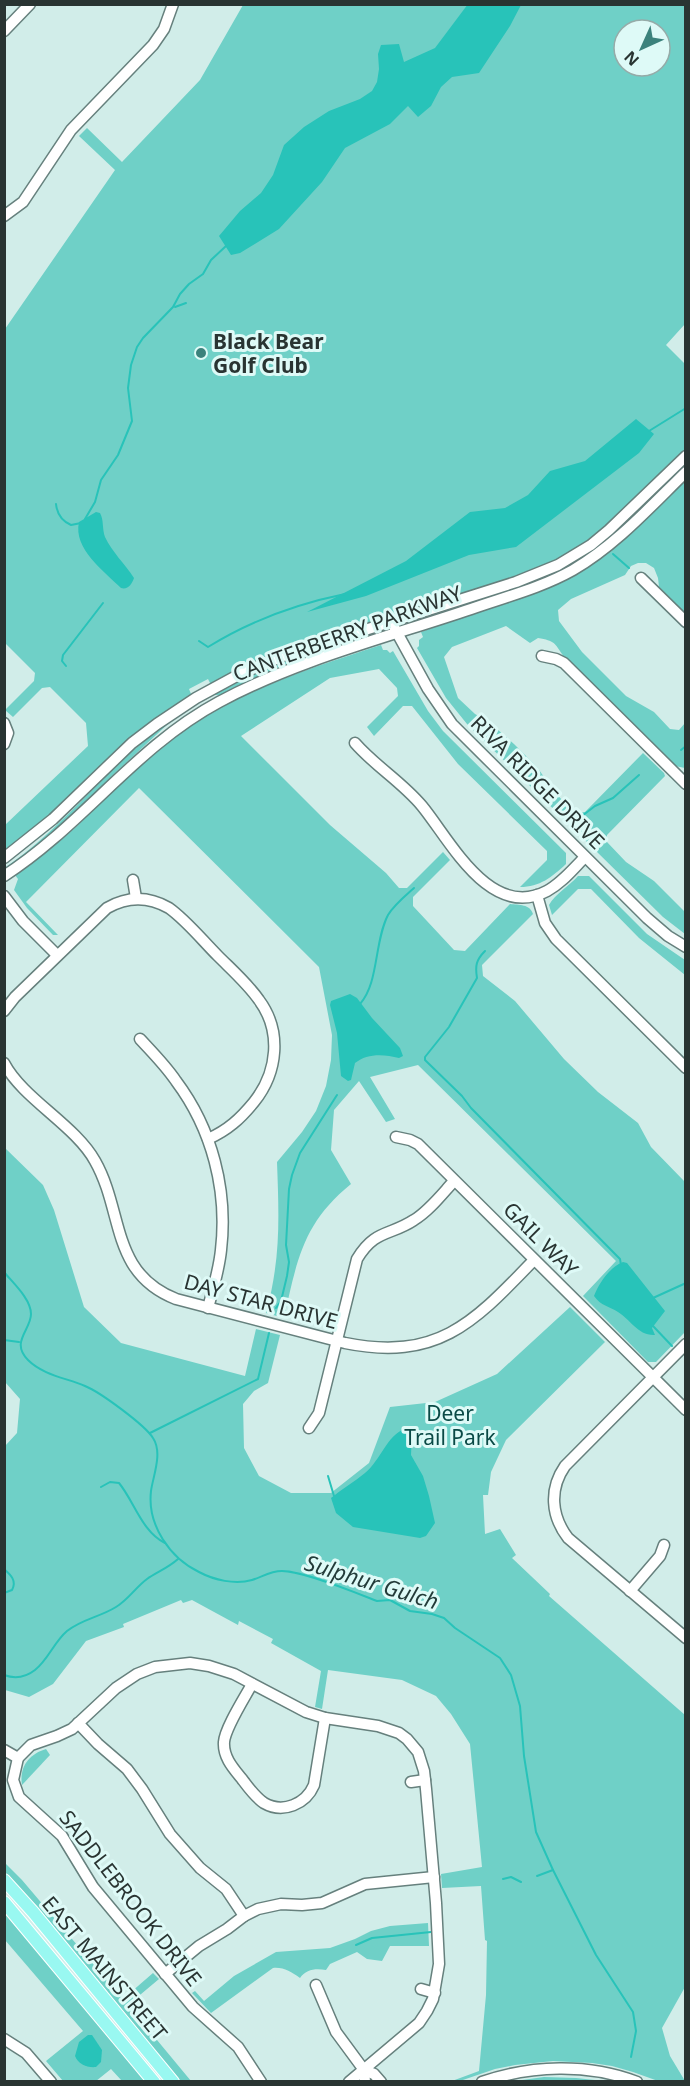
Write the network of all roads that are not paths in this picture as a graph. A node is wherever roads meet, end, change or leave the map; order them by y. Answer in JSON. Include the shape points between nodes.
{"nodes":[{"id":1,"x":30,"y":4,"type":"edge"},
{"id":2,"x":173,"y":4,"type":"edge"},
{"id":3,"x":4,"y":31,"type":"edge"},
{"id":4,"x":4,"y":216,"type":"edge"},
{"id":5,"x":686,"y":456,"type":"edge"},
{"id":6,"x":686,"y":472,"type":"edge"},
{"id":7,"x":641,"y":578,"type":"dead end"},
{"id":8,"x":391,"y":621,"type":"junction"},
{"id":9,"x":686,"y":622,"type":"edge"},
{"id":10,"x":397,"y":634,"type":"junction"},
{"id":11,"x":542,"y":656,"type":"dead end"},
{"id":12,"x":355,"y":743,"type":"dead end"},
{"id":13,"x":686,"y":784,"type":"edge"},
{"id":14,"x":585,"y":857,"type":"junction"},
{"id":15,"x":4,"y":858,"type":"edge"},
{"id":16,"x":4,"y":876,"type":"edge"},
{"id":17,"x":134,"y":880,"type":"dead end"},
{"id":18,"x":537,"y":895,"type":"junction"},
{"id":19,"x":4,"y":896,"type":"edge"},
{"id":20,"x":136,"y":898,"type":"junction"},
{"id":21,"x":686,"y":947,"type":"edge"},
{"id":22,"x":57,"y":955,"type":"junction"},
{"id":23,"x":4,"y":1011,"type":"edge"},
{"id":24,"x":140,"y":1039,"type":"dead end"},
{"id":25,"x":4,"y":1062,"type":"edge"},
{"id":26,"x":686,"y":1068,"type":"edge"},
{"id":27,"x":396,"y":1137,"type":"dead end"},
{"id":28,"x":208,"y":1139,"type":"junction"},
{"id":29,"x":454,"y":1181,"type":"junction"},
{"id":30,"x":534,"y":1260,"type":"junction"},
{"id":31,"x":208,"y":1308,"type":"junction"},
{"id":32,"x":336,"y":1341,"type":"junction"},
{"id":33,"x":686,"y":1344,"type":"edge"},
{"id":34,"x":652,"y":1377,"type":"junction"},
{"id":35,"x":686,"y":1410,"type":"edge"},
{"id":36,"x":309,"y":1428,"type":"dead end"},
{"id":37,"x":664,"y":1545,"type":"dead end"},
{"id":38,"x":630,"y":1592,"type":"junction"},
{"id":39,"x":686,"y":1638,"type":"edge"},
{"id":40,"x":252,"y":1684,"type":"junction"},
{"id":41,"x":325,"y":1718,"type":"junction"},
{"id":42,"x":78,"y":1723,"type":"junction"},
{"id":43,"x":4,"y":1750,"type":"edge"},
{"id":44,"x":18,"y":1758,"type":"junction"},
{"id":45,"x":425,"y":1780,"type":"junction"},
{"id":46,"x":411,"y":1782,"type":"dead end"},
{"id":47,"x":434,"y":1877,"type":"junction"},
{"id":48,"x":4,"y":1880,"type":"edge"},
{"id":49,"x":4,"y":1902,"type":"edge"},
{"id":50,"x":244,"y":1916,"type":"junction"},
{"id":51,"x":165,"y":1974,"type":"junction"},
{"id":52,"x":316,"y":1985,"type":"dead end"},
{"id":53,"x":421,"y":1989,"type":"dead end"},
{"id":54,"x":435,"y":1993,"type":"junction"},
{"id":55,"x":4,"y":2039,"type":"edge"},
{"id":56,"x":364,"y":2070,"type":"junction"},
{"id":57,"x":51,"y":2082,"type":"edge"},
{"id":58,"x":154,"y":2082,"type":"edge"},
{"id":59,"x":173,"y":2082,"type":"edge"},
{"id":60,"x":261,"y":2082,"type":"edge"},
{"id":61,"x":349,"y":2082,"type":"edge"},
{"id":62,"x":365,"y":2082,"type":"edge"},
{"id":63,"x":381,"y":2082,"type":"edge"},
{"id":64,"x":482,"y":2082,"type":"edge"},
{"id":65,"x":637,"y":2082,"type":"edge"}],
"edges":[{"from":1,"to":3,"type":"street"},
{"from":2,"to":4,"type":"street","via":[[153,45],[71,130],[23,202]]},
{"from":5,"to":8,"type":"street","name":"CANTERBERRY PARKWAY","via":[[609,530],[568,559],[516,582]]},
{"from":6,"to":10,"type":"street","name":"CANTERBERRY PARKWAY","via":[[615,541],[574,570]]},
{"from":7,"to":9,"type":"street"},
{"from":8,"to":10,"type":"street","name":"RIVA RIDGE DRIVE"},
{"from":8,"to":15,"type":"street","name":"CANTERBERRY PARKWAY","via":[[267,662],[196,698],[132,743],[48,824]]},
{"from":10,"to":14,"type":"street","name":"RIVA RIDGE DRIVE","via":[[448,720]]},
{"from":10,"to":16,"type":"street","name":"CANTERBERRY PARKWAY","via":[[269,678],[198,714],[156,744],[58,836]]},
{"from":11,"to":13,"type":"street","via":[[564,663]]},
{"from":12,"to":18,"type":"street","via":[[418,801],[452,848],[486,884],[506,894]]},
{"from":14,"to":18,"type":"street","via":[[556,885]]},
{"from":14,"to":21,"type":"street","name":"RIVA RIDGE DRIVE","via":[[653,924]]},
{"from":17,"to":20,"type":"street"},
{"from":18,"to":26,"type":"street","via":[[545,923],[556,939]]},
{"from":19,"to":22,"type":"street"},
{"from":20,"to":22,"type":"street","via":[[103,910]]},
{"from":20,"to":28,"type":"street","via":[[154,901],[174,912],[253,992],[271,1021],[275,1050],[266,1085],[235,1124]]},
{"from":22,"to":23,"type":"street"},
{"from":24,"to":28,"type":"street","via":[[183,1090]]},
{"from":25,"to":31,"type":"street","name":"DAY STAR DRIVE","via":[[93,1158],[105,1181],[124,1250],[141,1277],[170,1297]]},
{"from":27,"to":29,"type":"street","name":"GAIL WAY","via":[[418,1144]]},
{"from":28,"to":31,"type":"street","via":[[223,1214],[220,1259]]},
{"from":29,"to":30,"type":"street","name":"GAIL WAY"},
{"from":29,"to":32,"type":"street","via":[[417,1218],[376,1237],[363,1251],[355,1265]]},
{"from":30,"to":32,"type":"street","name":"DAY STAR DRIVE","via":[[480,1314],[440,1338],[392,1348]]},
{"from":30,"to":34,"type":"street","name":"GAIL WAY"},
{"from":31,"to":32,"type":"street","name":"DAY STAR DRIVE"},
{"from":32,"to":36,"type":"street","via":[[319,1413]]},
{"from":33,"to":34,"type":"street"},
{"from":34,"to":35,"type":"street","name":"GAIL WAY"},
{"from":34,"to":38,"type":"street","via":[[565,1466],[554,1493],[556,1518],[566,1536]]},
{"from":37,"to":38,"type":"street","via":[[660,1556]]},
{"from":38,"to":39,"type":"street"},
{"from":40,"to":41,"type":"street","via":[[293,1707]]},
{"from":40,"to":41,"type":"street","via":[[225,1735],[224,1749],[231,1765],[266,1804],[290,1806],[309,1794],[314,1785]]},
{"from":40,"to":42,"type":"street","via":[[200,1664],[155,1667],[121,1684]]},
{"from":41,"to":45,"type":"street","via":[[399,1733],[418,1752]]},
{"from":42,"to":44,"type":"street","via":[[63,1734],[31,1745]]},
{"from":42,"to":50,"type":"street","via":[[127,1769],[170,1834],[200,1868],[226,1889]]},
{"from":43,"to":44,"type":"street"},
{"from":44,"to":51,"type":"street","name":"SADDLEBROOK DRIVE","via":[[13,1777],[19,1797],[62,1836],[89,1882]]},
{"from":45,"to":46,"type":"street"},
{"from":45,"to":47,"type":"street"},
{"from":47,"to":50,"type":"street","via":[[365,1884],[328,1902],[274,1905]]},
{"from":47,"to":54,"type":"street","via":[[439,1950]]},
{"from":48,"to":59,"type":"main road","name":"EAST MAINSTREET"},
{"from":49,"to":58,"type":"main road","name":"EAST MAINSTREET"},
{"from":50,"to":51,"type":"street"},
{"from":51,"to":60,"type":"street","name":"SADDLEBROOK DRIVE","via":[[200,2014],[238,2047]]},
{"from":52,"to":56,"type":"street","via":[[336,2032]]},
{"from":53,"to":54,"type":"street"},
{"from":54,"to":56,"type":"street","via":[[419,2023]]},
{"from":55,"to":57,"type":"street","via":[[26,2053]]},
{"from":56,"to":61,"type":"street"},
{"from":56,"to":62,"type":"street"},
{"from":56,"to":63,"type":"street","via":[[375,2073]]},
{"from":64,"to":65,"type":"street","via":[[520,2072],[563,2069]]}]}
